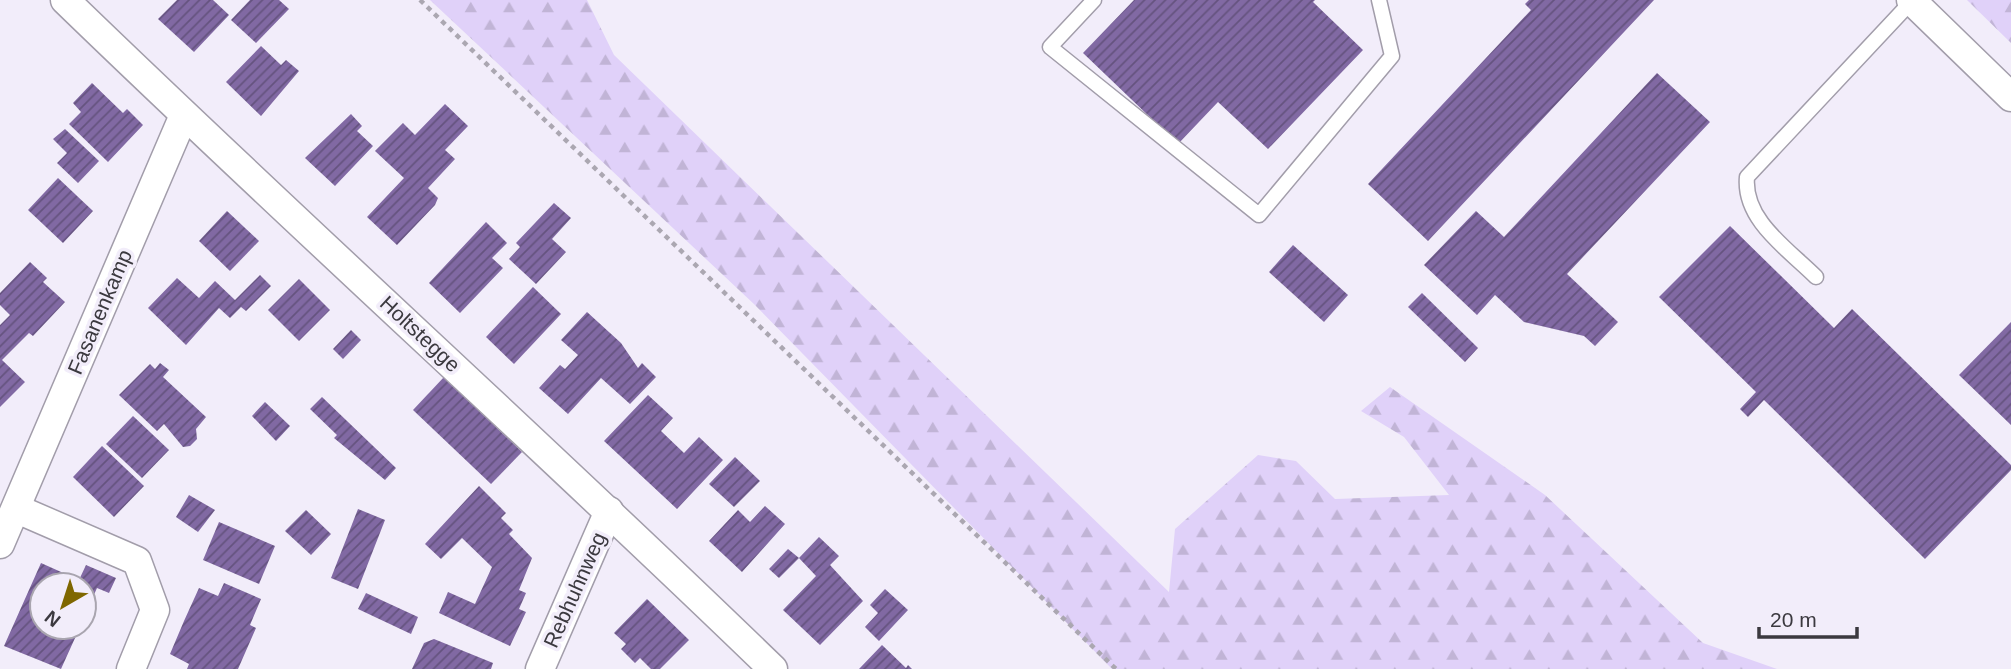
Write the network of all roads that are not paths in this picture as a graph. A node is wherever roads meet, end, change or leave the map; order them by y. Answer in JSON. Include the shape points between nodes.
{"nodes":[{"id":1,"x":65,"y":0,"type":"edge"},
{"id":2,"x":1094,"y":0,"type":"edge"},
{"id":3,"x":1379,"y":0,"type":"edge"},
{"id":4,"x":1912,"y":0,"type":"edge"},
{"id":5,"x":2011,"y":97,"type":"edge"},
{"id":6,"x":184,"y":115,"type":"junction"},
{"id":7,"x":1816,"y":277,"type":"dead end"},
{"id":8,"x":17,"y":509,"type":"junction"},
{"id":9,"x":610,"y":511,"type":"junction"},
{"id":10,"x":0,"y":544,"type":"edge"},
{"id":11,"x":131,"y":669,"type":"edge"},
{"id":12,"x":540,"y":669,"type":"edge"},
{"id":13,"x":773,"y":669,"type":"edge"}],
"edges":[{"from":1,"to":6,"type":"street","name":"Holtstegge"},
{"from":2,"to":3,"type":"lane","via":[[1050,47],[1259,215],[1392,56]]},
{"from":4,"to":5,"type":"street"},
{"from":4,"to":7,"type":"lane","via":[[1747,177],[1745,195],[1753,213]]},
{"from":6,"to":8,"type":"street","name":"Fasanenkamp"},
{"from":6,"to":9,"type":"street","name":"Holtstegge"},
{"from":8,"to":10,"type":"street","name":"Fasanenkamp"},
{"from":8,"to":11,"type":"street","via":[[137,561],[155,610]]},
{"from":9,"to":12,"type":"street","name":"Rebhuhnweg"},
{"from":9,"to":13,"type":"street","name":"Holtstegge"}]}
